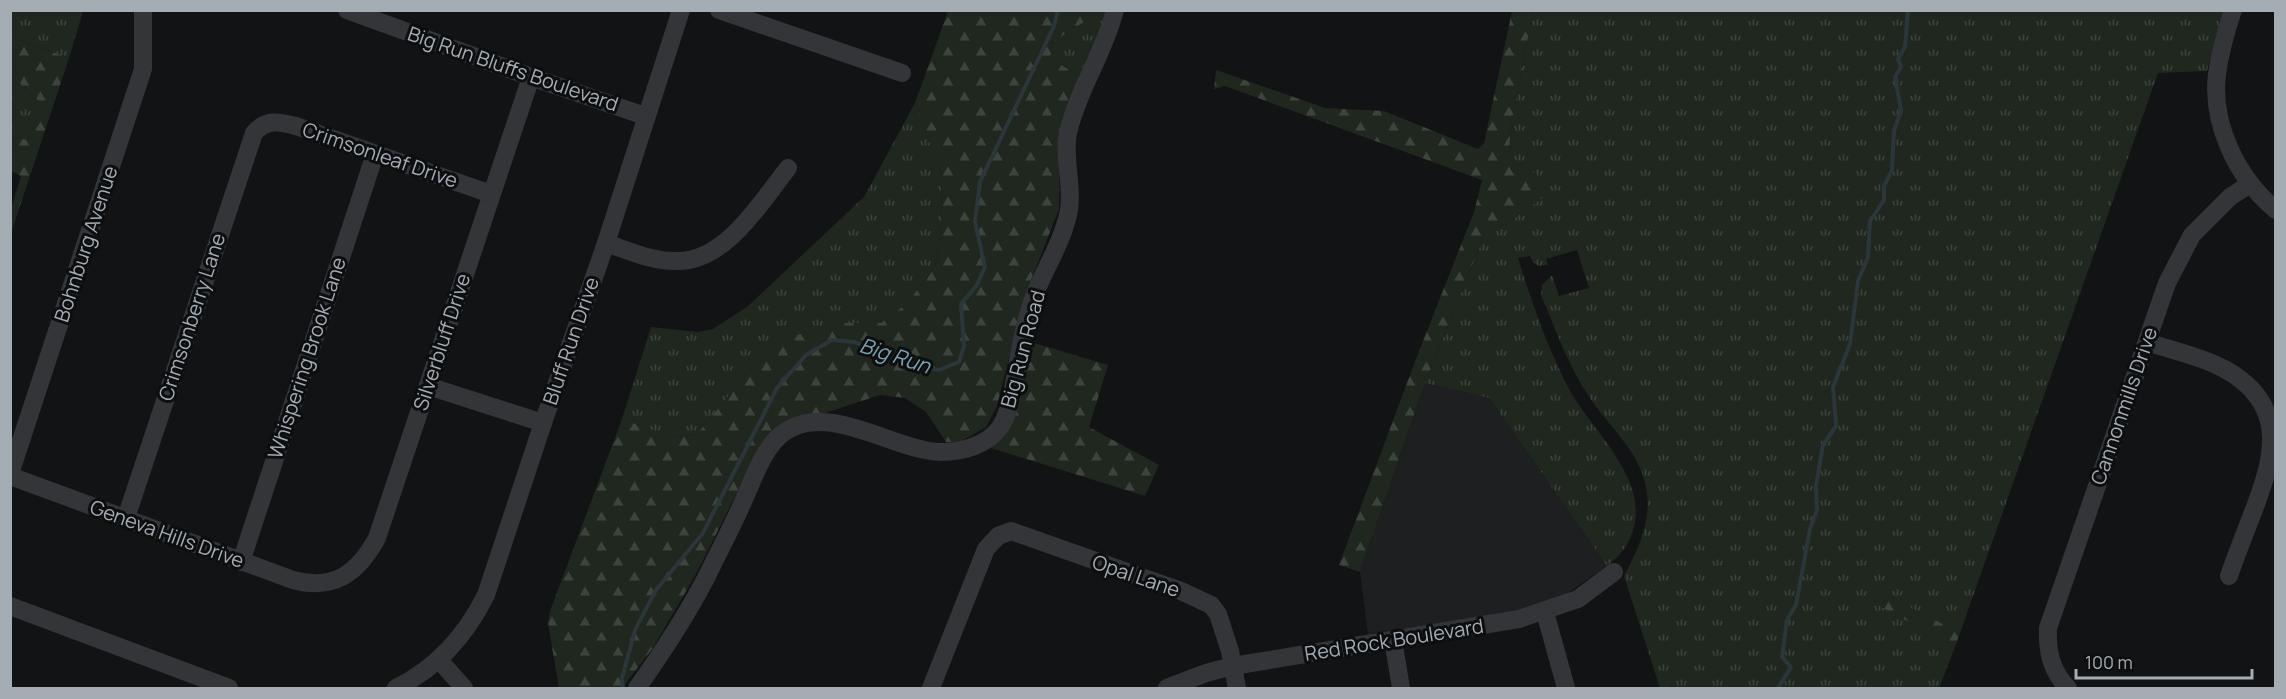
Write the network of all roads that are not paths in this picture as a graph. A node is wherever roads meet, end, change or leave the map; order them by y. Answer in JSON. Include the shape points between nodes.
{"nodes":[{"id":1,"x":143,"y":10,"type":"edge"},
{"id":2,"x":347,"y":10,"type":"edge"},
{"id":3,"x":681,"y":10,"type":"edge"},
{"id":4,"x":719,"y":10,"type":"edge"},
{"id":5,"x":1115,"y":10,"type":"edge"},
{"id":6,"x":2233,"y":10,"type":"edge"},
{"id":7,"x":902,"y":74,"type":"dead end"},
{"id":8,"x":531,"y":77,"type":"junction"},
{"id":9,"x":645,"y":116,"type":"junction"},
{"id":10,"x":268,"y":122,"type":"joint"},
{"id":11,"x":375,"y":154,"type":"junction"},
{"id":12,"x":788,"y":168,"type":"dead end"},
{"id":13,"x":2250,"y":184,"type":"junction"},
{"id":14,"x":491,"y":194,"type":"junction"},
{"id":15,"x":2276,"y":210,"type":"edge"},
{"id":16,"x":606,"y":243,"type":"junction"},
{"id":17,"x":2147,"y":342,"type":"junction"},
{"id":18,"x":428,"y":386,"type":"junction"},
{"id":19,"x":543,"y":423,"type":"junction"},
{"id":20,"x":10,"y":475,"type":"edge"},
{"id":21,"x":126,"y":519,"type":"junction"},
{"id":22,"x":241,"y":562,"type":"junction"},
{"id":23,"x":1614,"y":572,"type":"dead end"},
{"id":24,"x":2229,"y":576,"type":"dead end"},
{"id":25,"x":324,"y":583,"type":"joint"},
{"id":26,"x":10,"y":606,"type":"edge"},
{"id":27,"x":1545,"y":612,"type":"junction"},
{"id":28,"x":1393,"y":640,"type":"junction"},
{"id":29,"x":439,"y":660,"type":"junction"},
{"id":30,"x":1233,"y":666,"type":"junction"},
{"id":31,"x":639,"y":685,"type":"edge"},
{"id":32,"x":229,"y":688,"type":"edge"},
{"id":33,"x":396,"y":688,"type":"edge"},
{"id":34,"x":465,"y":688,"type":"edge"},
{"id":35,"x":932,"y":688,"type":"edge"},
{"id":36,"x":1167,"y":688,"type":"edge"},
{"id":37,"x":1237,"y":688,"type":"edge"},
{"id":38,"x":1401,"y":688,"type":"edge"},
{"id":39,"x":1566,"y":688,"type":"edge"},
{"id":40,"x":2068,"y":688,"type":"edge"}],
"edges":[{"from":1,"to":20,"type":"street","name":"Bohnburg Avenue","via":[[143,69]]},
{"from":2,"to":8,"type":"street","name":"Big Run Bluffs Boulevard"},
{"from":3,"to":9,"type":"street","name":"Bluff Run Drive"},
{"from":4,"to":7,"type":"street"},
{"from":5,"to":31,"type":"street","name":"Big Run Road","via":[[1099,58],[1074,112],[1068,134],[1069,208],[1058,245],[1030,308],[1010,404],[1001,425],[985,441],[954,452],[930,451],[863,430],[822,423],[800,425],[780,435],[756,471],[704,581]]},
{"from":6,"to":13,"type":"street","via":[[2217,76],[2219,113],[2234,158]]},
{"from":8,"to":9,"type":"street","name":"Big Run Bluffs Boulevard"},
{"from":8,"to":14,"type":"street","name":"Silverbluff Drive"},
{"from":9,"to":16,"type":"street","name":"Bluff Run Drive"},
{"from":10,"to":11,"type":"street","name":"Crimsonleaf Drive","via":[[296,126]]},
{"from":10,"to":21,"type":"street","name":"Crimsonberry Lane","via":[[254,133]]},
{"from":11,"to":14,"type":"street","name":"Crimsonleaf Drive"},
{"from":11,"to":22,"type":"street","name":"Whispering Brook Lane"},
{"from":12,"to":16,"type":"street","via":[[735,234],[703,256],[679,262],[656,259]]},
{"from":13,"to":15,"type":"street"},
{"from":13,"to":17,"type":"street","name":"Cannonmills Drive","via":[[2230,197],[2192,235],[2167,283]]},
{"from":14,"to":18,"type":"street","name":"Silverbluff Drive"},
{"from":16,"to":19,"type":"street","name":"Bluff Run Drive"},
{"from":17,"to":24,"type":"street","via":[[2240,378],[2255,391],[2272,427],[2270,467]]},
{"from":17,"to":40,"type":"street","name":"Cannonmills Drive","via":[[2050,621],[2049,656]]},
{"from":18,"to":19,"type":"street"},
{"from":18,"to":25,"type":"street","name":"Silverbluff Drive","via":[[377,538],[367,557],[340,579]]},
{"from":19,"to":29,"type":"street","name":"Bluff Run Drive","via":[[486,595],[474,618]]},
{"from":20,"to":21,"type":"street","name":"Geneva Hills Drive"},
{"from":21,"to":22,"type":"street","name":"Geneva Hills Drive"},
{"from":22,"to":25,"type":"street","name":"Geneva Hills Drive","via":[[308,584]]},
{"from":23,"to":27,"type":"street","name":"Red Rock Boulevard","via":[[1578,599]]},
{"from":26,"to":32,"type":"street"},
{"from":27,"to":28,"type":"street","name":"Red Rock Boulevard"},
{"from":27,"to":39,"type":"street"},
{"from":28,"to":30,"type":"street","name":"Red Rock Boulevard"},
{"from":28,"to":38,"type":"street"},
{"from":29,"to":33,"type":"street","name":"Bluff Run Drive"},
{"from":29,"to":34,"type":"street"},
{"from":30,"to":35,"type":"street","name":"Opal Lane","via":[[1218,614],[1202,599],[995,528]]},
{"from":30,"to":36,"type":"street","name":"Red Rock Boulevard"},
{"from":30,"to":37,"type":"street","name":"Opal Lane"}]}
